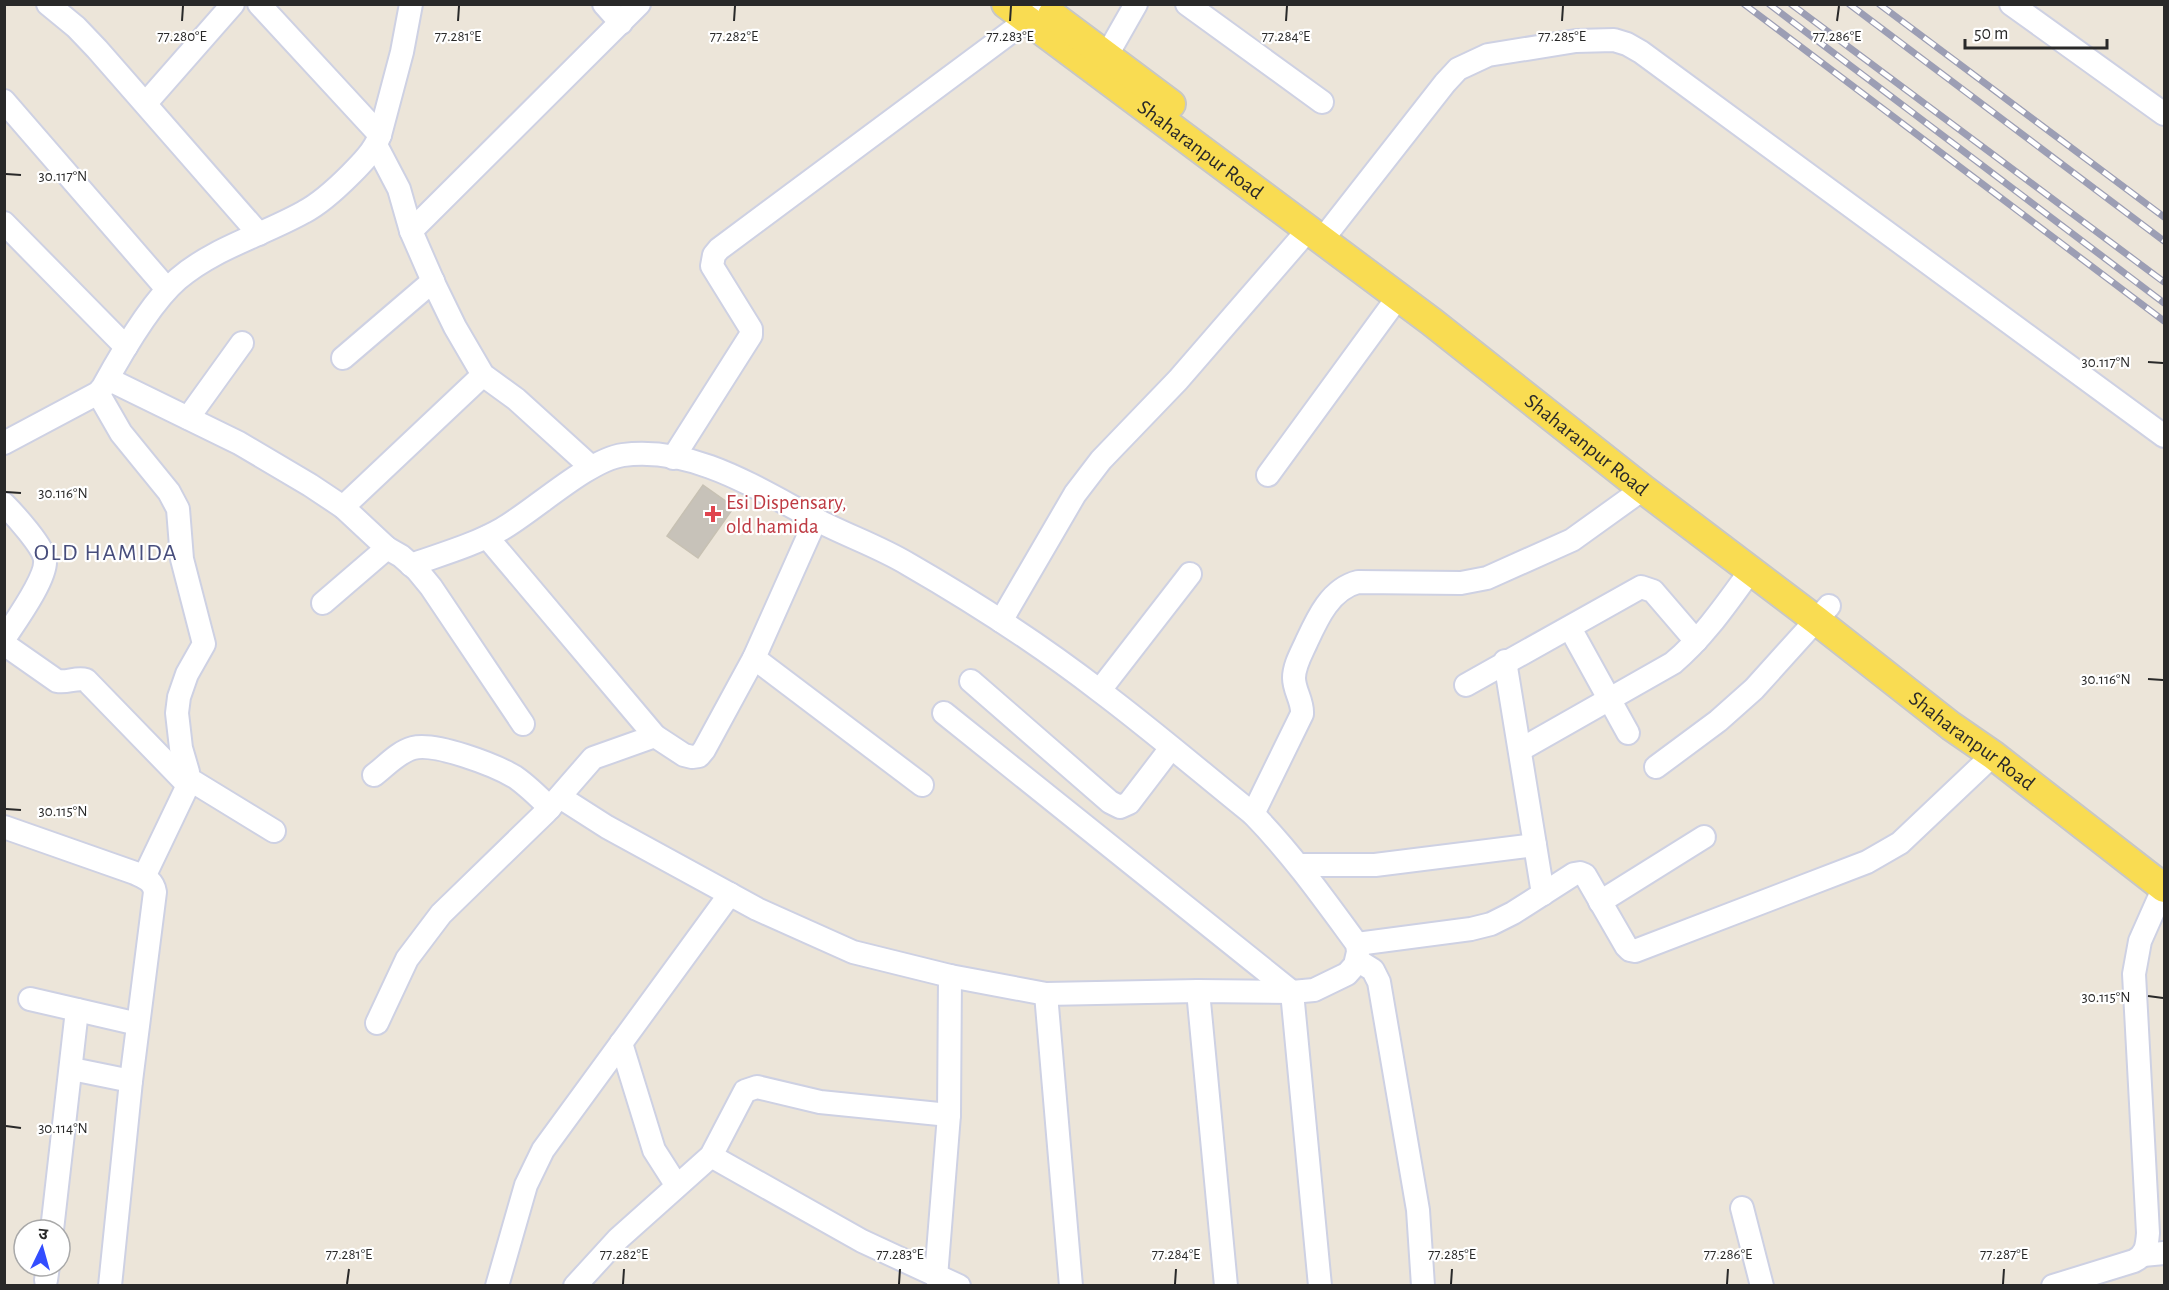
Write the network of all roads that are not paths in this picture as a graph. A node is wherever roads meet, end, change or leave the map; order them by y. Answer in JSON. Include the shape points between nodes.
{"nodes":[{"id":1,"x":48,"y":4,"type":"edge"},
{"id":2,"x":233,"y":4,"type":"edge"},
{"id":3,"x":259,"y":4,"type":"edge"},
{"id":4,"x":411,"y":4,"type":"edge"},
{"id":5,"x":604,"y":4,"type":"edge"},
{"id":6,"x":639,"y":4,"type":"edge"},
{"id":7,"x":1136,"y":4,"type":"edge"},
{"id":8,"x":1187,"y":4,"type":"edge"},
{"id":9,"x":2011,"y":4,"type":"edge"},
{"id":10,"x":1029,"y":9,"type":"edge"},
{"id":11,"x":621,"y":23,"type":"junction"},
{"id":12,"x":1107,"y":55,"type":"junction"},
{"id":13,"x":4,"y":101,"type":"edge"},
{"id":14,"x":1322,"y":102,"type":"dead end"},
{"id":15,"x":146,"y":103,"type":"junction"},
{"id":16,"x":2164,"y":114,"type":"edge"},
{"id":17,"x":378,"y":140,"type":"junction"},
{"id":18,"x":4,"y":224,"type":"edge"},
{"id":19,"x":411,"y":231,"type":"junction"},
{"id":20,"x":1321,"y":233,"type":"junction"},
{"id":21,"x":259,"y":234,"type":"junction"},
{"id":22,"x":433,"y":281,"type":"junction"},
{"id":23,"x":167,"y":289,"type":"junction"},
{"id":24,"x":1398,"y":297,"type":"junction"},
{"id":25,"x":242,"y":343,"type":"dead end"},
{"id":26,"x":126,"y":347,"type":"junction"},
{"id":27,"x":343,"y":358,"type":"dead end"},
{"id":28,"x":483,"y":375,"type":"junction"},
{"id":29,"x":103,"y":386,"type":"junction"},
{"id":30,"x":188,"y":418,"type":"junction"},
{"id":31,"x":2164,"y":436,"type":"edge"},
{"id":32,"x":4,"y":443,"type":"edge"},
{"id":33,"x":673,"y":458,"type":"junction"},
{"id":34,"x":591,"y":467,"type":"junction"},
{"id":35,"x":1268,"y":475,"type":"dead end"},
{"id":36,"x":1643,"y":489,"type":"junction"},
{"id":37,"x":4,"y":504,"type":"edge"},
{"id":38,"x":343,"y":507,"type":"junction"},
{"id":39,"x":816,"y":519,"type":"junction"},
{"id":40,"x":487,"y":537,"type":"junction"},
{"id":41,"x":387,"y":548,"type":"junction"},
{"id":42,"x":411,"y":566,"type":"junction"},
{"id":43,"x":1751,"y":570,"type":"junction"},
{"id":44,"x":1190,"y":574,"type":"dead end"},
{"id":45,"x":323,"y":603,"type":"dead end"},
{"id":46,"x":1822,"y":613,"type":"junction"},
{"id":47,"x":1001,"y":621,"type":"junction"},
{"id":48,"x":1570,"y":628,"type":"junction"},
{"id":49,"x":4,"y":639,"type":"edge"},
{"id":50,"x":1696,"y":641,"type":"junction"},
{"id":51,"x":4,"y":644,"type":"edge"},
{"id":52,"x":754,"y":658,"type":"junction"},
{"id":53,"x":1505,"y":661,"type":"junction"},
{"id":54,"x":971,"y":681,"type":"dead end"},
{"id":55,"x":1466,"y":685,"type":"dead end"},
{"id":56,"x":1100,"y":690,"type":"junction"},
{"id":57,"x":1609,"y":699,"type":"junction"},
{"id":58,"x":944,"y":713,"type":"dead end"},
{"id":59,"x":523,"y":724,"type":"dead end"},
{"id":60,"x":1628,"y":734,"type":"dead end"},
{"id":61,"x":655,"y":736,"type":"junction"},
{"id":62,"x":1172,"y":748,"type":"junction"},
{"id":63,"x":1520,"y":750,"type":"junction"},
{"id":64,"x":1993,"y":755,"type":"junction"},
{"id":65,"x":1656,"y":767,"type":"dead end"},
{"id":66,"x":374,"y":775,"type":"dead end"},
{"id":67,"x":188,"y":782,"type":"junction"},
{"id":68,"x":922,"y":785,"type":"dead end"},
{"id":69,"x":555,"y":802,"type":"junction"},
{"id":70,"x":1253,"y":814,"type":"junction"},
{"id":71,"x":4,"y":827,"type":"edge"},
{"id":72,"x":274,"y":831,"type":"dead end"},
{"id":73,"x":1704,"y":837,"type":"dead end"},
{"id":74,"x":1535,"y":845,"type":"junction"},
{"id":75,"x":2164,"y":863,"type":"edge"},
{"id":76,"x":1299,"y":865,"type":"junction"},
{"id":77,"x":144,"y":877,"type":"junction"},
{"id":78,"x":2164,"y":888,"type":"edge"},
{"id":79,"x":730,"y":894,"type":"junction"},
{"id":80,"x":1543,"y":894,"type":"junction"},
{"id":81,"x":1600,"y":902,"type":"junction"},
{"id":82,"x":1357,"y":952,"type":"junction"},
{"id":83,"x":950,"y":976,"type":"junction"},
{"id":84,"x":1198,"y":991,"type":"junction"},
{"id":85,"x":1292,"y":992,"type":"junction"},
{"id":86,"x":1046,"y":994,"type":"junction"},
{"id":87,"x":30,"y":999,"type":"dead end"},
{"id":88,"x":77,"y":1010,"type":"junction"},
{"id":89,"x":378,"y":1023,"type":"dead end"},
{"id":90,"x":138,"y":1024,"type":"junction"},
{"id":91,"x":621,"y":1043,"type":"junction"},
{"id":92,"x":72,"y":1069,"type":"junction"},
{"id":93,"x":131,"y":1081,"type":"junction"},
{"id":94,"x":949,"y":1115,"type":"junction"},
{"id":95,"x":711,"y":1156,"type":"junction"},
{"id":96,"x":677,"y":1186,"type":"junction"},
{"id":97,"x":1742,"y":1208,"type":"dead end"},
{"id":98,"x":53,"y":1218,"type":"edge"},
{"id":99,"x":2154,"y":1254,"type":"edge"},
{"id":100,"x":923,"y":1277,"type":"edge"},
{"id":101,"x":110,"y":1286,"type":"edge"},
{"id":102,"x":497,"y":1286,"type":"edge"},
{"id":103,"x":575,"y":1286,"type":"edge"},
{"id":104,"x":959,"y":1286,"type":"edge"},
{"id":105,"x":1071,"y":1286,"type":"edge"},
{"id":106,"x":1226,"y":1286,"type":"edge"},
{"id":107,"x":1320,"y":1286,"type":"edge"},
{"id":108,"x":1423,"y":1286,"type":"edge"},
{"id":109,"x":1762,"y":1286,"type":"edge"},
{"id":110,"x":2053,"y":1286,"type":"edge"}],
"edges":[{"from":1,"to":15,"type":"street","via":[[76,27]]},
{"from":2,"to":15,"type":"street"},
{"from":3,"to":17,"type":"street"},
{"from":4,"to":17,"type":"street"},
{"from":5,"to":11,"type":"street"},
{"from":6,"to":11,"type":"street"},
{"from":7,"to":12,"type":"street"},
{"from":8,"to":14,"type":"street"},
{"from":9,"to":16,"type":"street"},
{"from":10,"to":12,"type":"main road","name":"Shaharanpur Road"},
{"from":10,"to":20,"type":"main road","name":"Shaharanpur Road"},
{"from":10,"to":33,"type":"street","via":[[714,255],[712,266],[752,335]]},
{"from":11,"to":19,"type":"street"},
{"from":12,"to":20,"type":"main road","name":"Shaharanpur Road"},
{"from":13,"to":23,"type":"street"},
{"from":15,"to":21,"type":"street"},
{"from":17,"to":19,"type":"street","via":[[399,189]]},
{"from":17,"to":21,"type":"street","via":[[360,165],[323,200]]},
{"from":18,"to":26,"type":"street"},
{"from":19,"to":22,"type":"street"},
{"from":20,"to":24,"type":"main road","name":"Shaharanpur Road"},
{"from":20,"to":31,"type":"street","via":[[1458,69],[1488,55],[1576,41],[1614,40],[1651,59]]},
{"from":20,"to":46,"type":"main road","name":"Shaharanpur Road"},
{"from":20,"to":47,"type":"street","via":[[1101,460],[1075,494]]},
{"from":21,"to":23,"type":"street","via":[[194,267]]},
{"from":22,"to":27,"type":"street"},
{"from":22,"to":28,"type":"street"},
{"from":23,"to":26,"type":"street"},
{"from":24,"to":35,"type":"street"},
{"from":24,"to":36,"type":"main road","name":"Shaharanpur Road"},
{"from":25,"to":30,"type":"street"},
{"from":26,"to":29,"type":"street"},
{"from":28,"to":34,"type":"street","via":[[516,399]]},
{"from":28,"to":38,"type":"street"},
{"from":29,"to":30,"type":"street"},
{"from":29,"to":32,"type":"street"},
{"from":29,"to":67,"type":"street","via":[[121,433],[178,509],[182,559],[204,644],[187,674],[177,712]]},
{"from":30,"to":38,"type":"street","via":[[239,443]]},
{"from":33,"to":34,"type":"street","via":[[620,456]]},
{"from":33,"to":39,"type":"street","via":[[703,464]]},
{"from":34,"to":40,"type":"street"},
{"from":36,"to":43,"type":"main road","name":"Shaharanpur Road"},
{"from":36,"to":70,"type":"street","via":[[1572,540],[1487,578],[1461,583],[1358,582],[1338,593],[1321,611],[1300,656],[1294,679],[1302,714]]},
{"from":37,"to":49,"type":"street","via":[[36,542],[45,560],[38,585]]},
{"from":38,"to":41,"type":"street"},
{"from":39,"to":47,"type":"street","via":[[906,562]]},
{"from":39,"to":52,"type":"street"},
{"from":40,"to":42,"type":"street"},
{"from":40,"to":61,"type":"street"},
{"from":41,"to":42,"type":"street"},
{"from":41,"to":45,"type":"street"},
{"from":42,"to":59,"type":"street","via":[[431,586]]},
{"from":43,"to":46,"type":"main road","name":"Shaharanpur Road"},
{"from":43,"to":50,"type":"street"},
{"from":44,"to":56,"type":"street"},
{"from":46,"to":64,"type":"main road","name":"Shaharanpur Road","via":[[1951,726]]},
{"from":46,"to":65,"type":"street","via":[[1754,689]]},
{"from":46,"to":75,"type":"main road","name":"Shaharanpur Road","via":[[2007,742]]},
{"from":47,"to":56,"type":"street"},
{"from":48,"to":50,"type":"street","via":[[1644,587],[1653,591]]},
{"from":48,"to":53,"type":"street"},
{"from":48,"to":57,"type":"street"},
{"from":50,"to":57,"type":"street","via":[[1672,663]]},
{"from":51,"to":67,"type":"street","via":[[57,681],[86,680]]},
{"from":52,"to":61,"type":"street","via":[[699,756],[684,755]]},
{"from":52,"to":68,"type":"street"},
{"from":53,"to":55,"type":"street"},
{"from":53,"to":63,"type":"street"},
{"from":54,"to":62,"type":"street","via":[[1120,807],[1129,804]]},
{"from":56,"to":62,"type":"street"},
{"from":57,"to":60,"type":"street"},
{"from":57,"to":63,"type":"street"},
{"from":58,"to":85,"type":"street"},
{"from":61,"to":69,"type":"street","via":[[593,758]]},
{"from":62,"to":70,"type":"street"},
{"from":63,"to":74,"type":"street"},
{"from":64,"to":78,"type":"main road","name":"Shaharanpur Road"},
{"from":64,"to":81,"type":"street","via":[[1921,825],[1876,857],[1635,951],[1626,946]]},
{"from":66,"to":69,"type":"street","via":[[413,748],[438,749],[480,762]]},
{"from":67,"to":72,"type":"street"},
{"from":67,"to":77,"type":"street"},
{"from":69,"to":79,"type":"street"},
{"from":69,"to":89,"type":"street","via":[[441,914],[407,959]]},
{"from":70,"to":76,"type":"street"},
{"from":71,"to":77,"type":"street"},
{"from":73,"to":81,"type":"street"},
{"from":74,"to":76,"type":"street","via":[[1375,865]]},
{"from":74,"to":80,"type":"street"},
{"from":76,"to":82,"type":"street"},
{"from":77,"to":90,"type":"street","via":[[150,880],[155,892]]},
{"from":78,"to":99,"type":"street","via":[[2140,941],[2133,975],[2146,1248]]},
{"from":79,"to":83,"type":"street","via":[[853,952]]},
{"from":79,"to":91,"type":"street"},
{"from":80,"to":81,"type":"street","via":[[1580,873]]},
{"from":80,"to":82,"type":"street","via":[[1491,924]]},
{"from":82,"to":85,"type":"street","via":[[1355,965],[1347,974],[1314,990]]},
{"from":82,"to":108,"type":"street","via":[[1379,982],[1418,1210]]},
{"from":83,"to":86,"type":"street"},
{"from":83,"to":94,"type":"street"},
{"from":84,"to":85,"type":"street"},
{"from":84,"to":86,"type":"street"},
{"from":84,"to":106,"type":"street"},
{"from":85,"to":107,"type":"street"},
{"from":86,"to":105,"type":"street"},
{"from":87,"to":88,"type":"street"},
{"from":88,"to":90,"type":"street"},
{"from":88,"to":92,"type":"street"},
{"from":90,"to":93,"type":"street"},
{"from":91,"to":96,"type":"street","via":[[654,1150]]},
{"from":91,"to":102,"type":"street","via":[[543,1150],[526,1185]]},
{"from":92,"to":93,"type":"street"},
{"from":92,"to":98,"type":"street"},
{"from":93,"to":101,"type":"street"},
{"from":94,"to":95,"type":"street","via":[[820,1102],[753,1087],[745,1091]]},
{"from":94,"to":100,"type":"street"},
{"from":95,"to":96,"type":"street"},
{"from":95,"to":100,"type":"street"},
{"from":96,"to":103,"type":"street","via":[[618,1239]]},
{"from":97,"to":109,"type":"street"},
{"from":99,"to":110,"type":"street"},
{"from":100,"to":104,"type":"street"}]}
